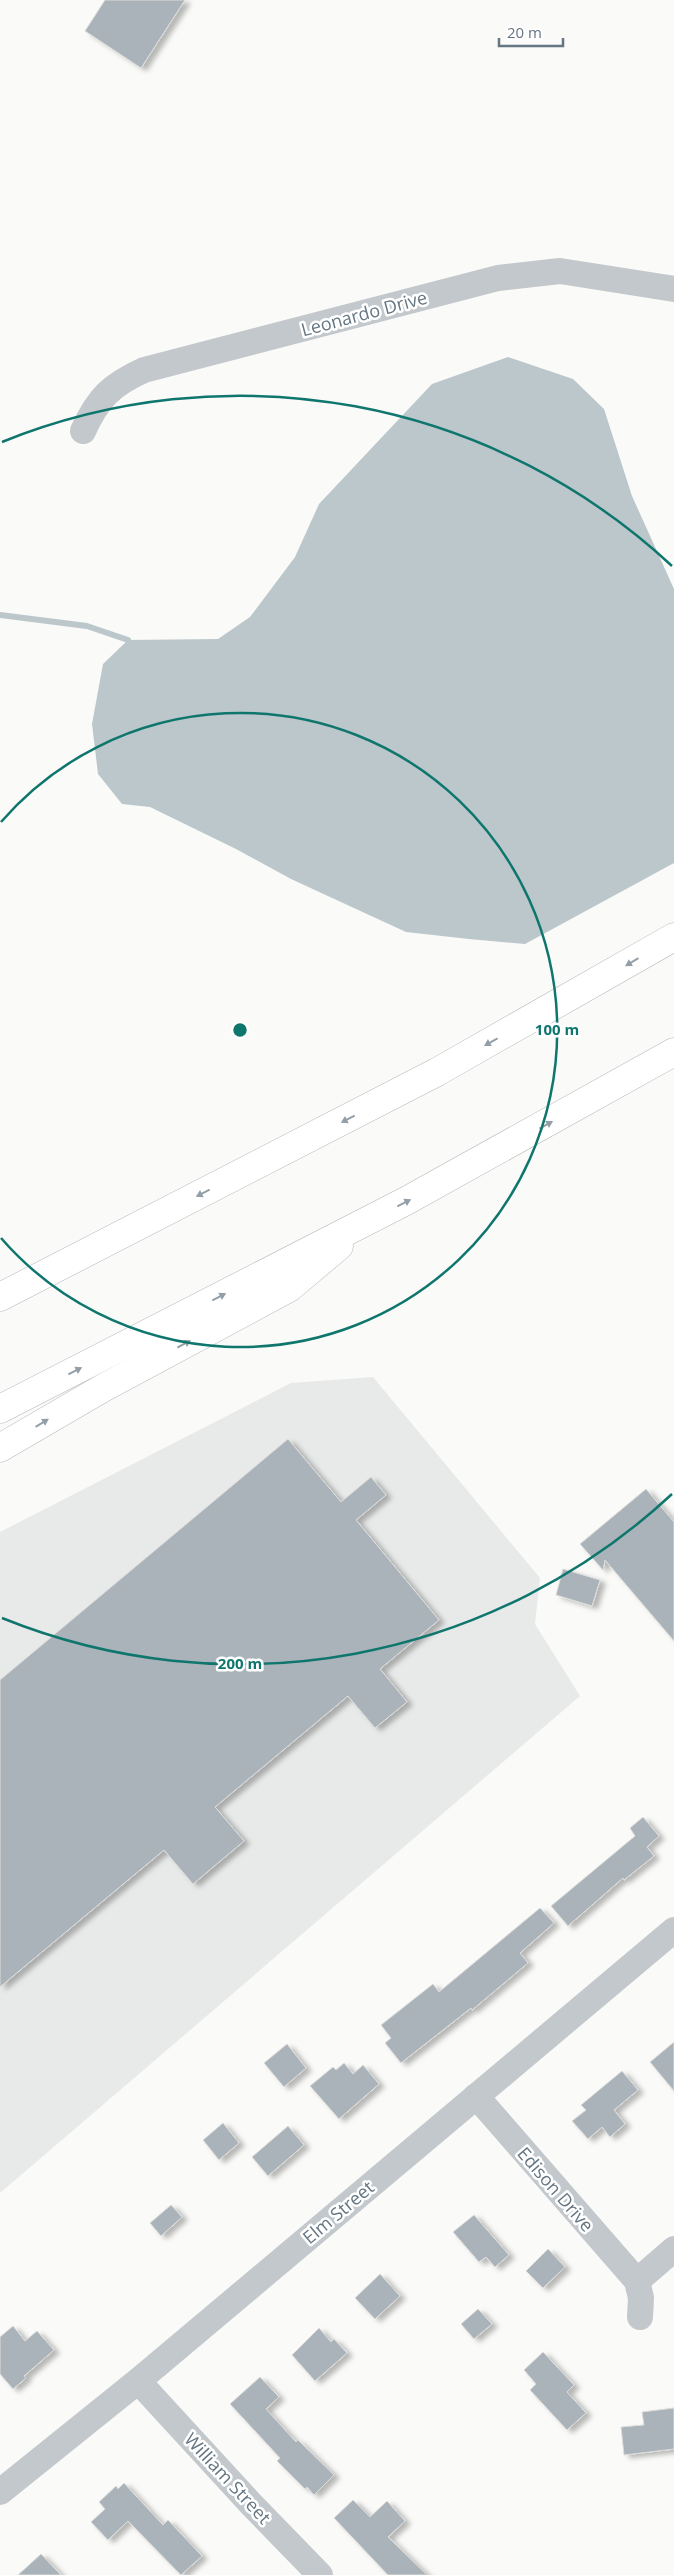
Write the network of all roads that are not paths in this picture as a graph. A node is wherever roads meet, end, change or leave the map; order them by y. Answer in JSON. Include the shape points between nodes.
{"nodes":[{"id":1,"x":674,"y":289,"type":"edge"},
{"id":2,"x":83,"y":431,"type":"dead end"},
{"id":3,"x":674,"y":937,"type":"edge"},
{"id":4,"x":674,"y":1052,"type":"edge"},
{"id":5,"x":360,"y":1225,"type":"junction"},
{"id":6,"x":0,"y":1297,"type":"edge"},
{"id":7,"x":0,"y":1409,"type":"edge"},
{"id":8,"x":0,"y":1448,"type":"edge"},
{"id":9,"x":674,"y":1930,"type":"edge"},
{"id":10,"x":476,"y":2096,"type":"junction"},
{"id":11,"x":674,"y":2249,"type":"edge"},
{"id":12,"x":637,"y":2282,"type":"junction"},
{"id":13,"x":640,"y":2317,"type":"dead end"},
{"id":14,"x":138,"y":2381,"type":"junction"},
{"id":15,"x":0,"y":2492,"type":"edge"},
{"id":16,"x":320,"y":2575,"type":"edge"}],
"edges":[{"from":1,"to":2,"type":"street","name":"Leonardo Drive","via":[[560,270],[498,278],[144,370],[106,392],[93,408]]},
{"from":3,"to":6,"type":"highway","one_way":true,"via":[[419,1081]]},
{"from":5,"to":4,"type":"highway","one_way":true,"via":[[514,1144]]},
{"from":7,"to":5,"type":"highway","one_way":true},
{"from":8,"to":5,"type":"highway","one_way":true,"via":[[95,1392],[289,1288],[320,1264]]},
{"from":9,"to":10,"type":"street","name":"Elm Street"},
{"from":10,"to":12,"type":"street","name":"Edison Drive"},
{"from":10,"to":14,"type":"street","name":"Elm Street"},
{"from":11,"to":12,"type":"street"},
{"from":12,"to":13,"type":"street","via":[[641,2298]]},
{"from":14,"to":15,"type":"street","name":"Elm Street"},
{"from":14,"to":16,"type":"street","name":"William Street"}]}
